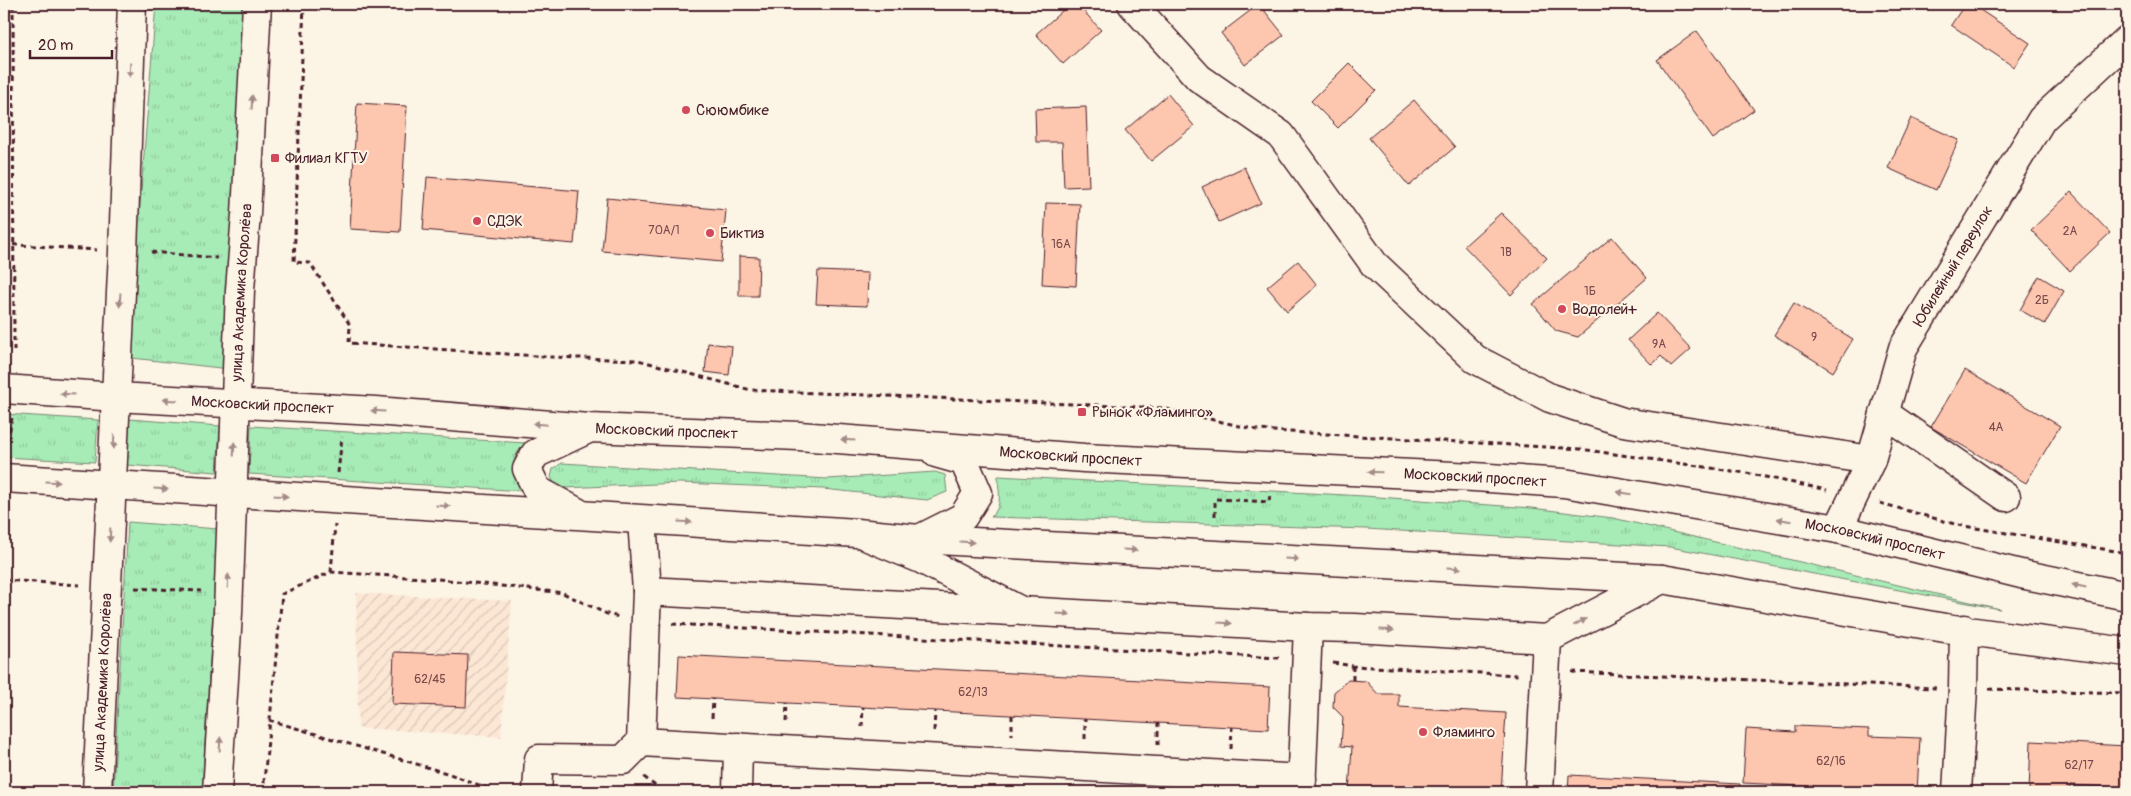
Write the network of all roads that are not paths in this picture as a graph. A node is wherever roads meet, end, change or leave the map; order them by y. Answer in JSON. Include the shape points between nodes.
{"nodes":[{"id":1,"x":132,"y":4,"type":"edge"},
{"id":2,"x":256,"y":4,"type":"edge"},
{"id":3,"x":1132,"y":4,"type":"edge"},
{"id":4,"x":2127,"y":40,"type":"edge"},
{"id":5,"x":4,"y":389,"type":"edge"},
{"id":6,"x":116,"y":397,"type":"junction"},
{"id":7,"x":236,"y":404,"type":"junction"},
{"id":8,"x":1884,"y":412,"type":"junction"},
{"id":9,"x":589,"y":428,"type":"junction"},
{"id":10,"x":896,"y":443,"type":"junction"},
{"id":11,"x":1870,"y":460,"type":"junction"},
{"id":12,"x":4,"y":478,"type":"edge"},
{"id":13,"x":112,"y":486,"type":"junction"},
{"id":14,"x":232,"y":493,"type":"junction"},
{"id":15,"x":2006,"y":497,"type":"dead end"},
{"id":16,"x":584,"y":516,"type":"junction"},
{"id":17,"x":642,"y":520,"type":"junction"},
{"id":18,"x":1838,"y":529,"type":"junction"},
{"id":19,"x":857,"y":533,"type":"junction"},
{"id":20,"x":919,"y":539,"type":"junction"},
{"id":21,"x":1662,"y":579,"type":"junction"},
{"id":22,"x":647,"y":591,"type":"junction"},
{"id":23,"x":2127,"y":596,"type":"edge"},
{"id":24,"x":1022,"y":611,"type":"junction"},
{"id":25,"x":1308,"y":627,"type":"junction"},
{"id":26,"x":1964,"y":629,"type":"junction"},
{"id":27,"x":1547,"y":639,"type":"junction"},
{"id":28,"x":2127,"y":652,"type":"edge"},
{"id":29,"x":641,"y":742,"type":"junction"},
{"id":30,"x":738,"y":747,"type":"junction"},
{"id":31,"x":1241,"y":784,"type":"edge"},
{"id":32,"x":1301,"y":785,"type":"edge"},
{"id":33,"x":97,"y":792,"type":"edge"},
{"id":34,"x":217,"y":792,"type":"edge"},
{"id":35,"x":537,"y":792,"type":"edge"},
{"id":36,"x":737,"y":792,"type":"edge"},
{"id":37,"x":1539,"y":792,"type":"edge"},
{"id":38,"x":1957,"y":792,"type":"edge"}],
"edges":[{"from":1,"to":6,"type":"main road","name":"улица Академика Королёва","one_way":true},
{"from":7,"to":2,"type":"main road","name":"улица Академика Королёва","one_way":true},
{"from":3,"to":11,"type":"main road","via":[[1199,78],[1281,135],[1374,264],[1475,359],[1550,398],[1623,422]]},
{"from":4,"to":8,"type":"main road","name":"Юбилейный переулок","via":[[2042,119],[1903,348]]},
{"from":6,"to":5,"type":"main road","name":"Московский проспект","one_way":true},
{"from":7,"to":6,"type":"main road","name":"Московский проспект","one_way":true},
{"from":6,"to":13,"type":"main road","name":"улица Академика Королёва","one_way":true},
{"from":9,"to":7,"type":"main road","name":"Московский проспект","one_way":true,"via":[[376,411]]},
{"from":14,"to":7,"type":"main road","name":"улица Академика Королёва","one_way":true},
{"from":8,"to":11,"type":"main road","name":"Юбилейный переулок"},
{"from":8,"to":15,"type":"main road"},
{"from":10,"to":9,"type":"main road","name":"Московский проспект","one_way":true},
{"from":9,"to":16,"type":"main road","via":[[535,454],[527,469],[537,490]]},
{"from":18,"to":10,"type":"main road","name":"Московский проспект","one_way":true,"via":[[1564,483],[1084,458]]},
{"from":10,"to":20,"type":"main road","via":[[964,461],[978,493],[963,517]]},
{"from":11,"to":18,"type":"main road","name":"Юбилейный переулок"},
{"from":12,"to":13,"type":"main road","one_way":true},
{"from":13,"to":14,"type":"main road","one_way":true},
{"from":13,"to":33,"type":"main road","name":"улица Академика Королёва","one_way":true},
{"from":14,"to":16,"type":"main road","one_way":true},
{"from":34,"to":14,"type":"main road","name":"улица Академика Королёва","one_way":true},
{"from":16,"to":17,"type":"main road"},
{"from":17,"to":19,"type":"main road","one_way":true},
{"from":17,"to":22,"type":"main road"},
{"from":23,"to":18,"type":"main road","name":"Московский проспект","one_way":true,"via":[[2021,574]]},
{"from":19,"to":20,"type":"main road"},
{"from":19,"to":24,"type":"main road","via":[[921,559]]},
{"from":20,"to":21,"type":"main road","one_way":true},
{"from":21,"to":26,"type":"main road"},
{"from":27,"to":21,"type":"main road","one_way":true},
{"from":22,"to":24,"type":"main road"},
{"from":22,"to":29,"type":"main road"},
{"from":24,"to":25,"type":"main road","one_way":true},
{"from":25,"to":27,"type":"main road","one_way":true},
{"from":25,"to":32,"type":"main road"},
{"from":26,"to":28,"type":"main road"},
{"from":26,"to":38,"type":"main road"},
{"from":27,"to":37,"type":"main road"},
{"from":29,"to":30,"type":"main road"},
{"from":29,"to":35,"type":"main road","via":[[623,760],[539,759]]},
{"from":30,"to":31,"type":"main road"},
{"from":30,"to":36,"type":"main road"},
{"from":31,"to":32,"type":"main road"}]}
